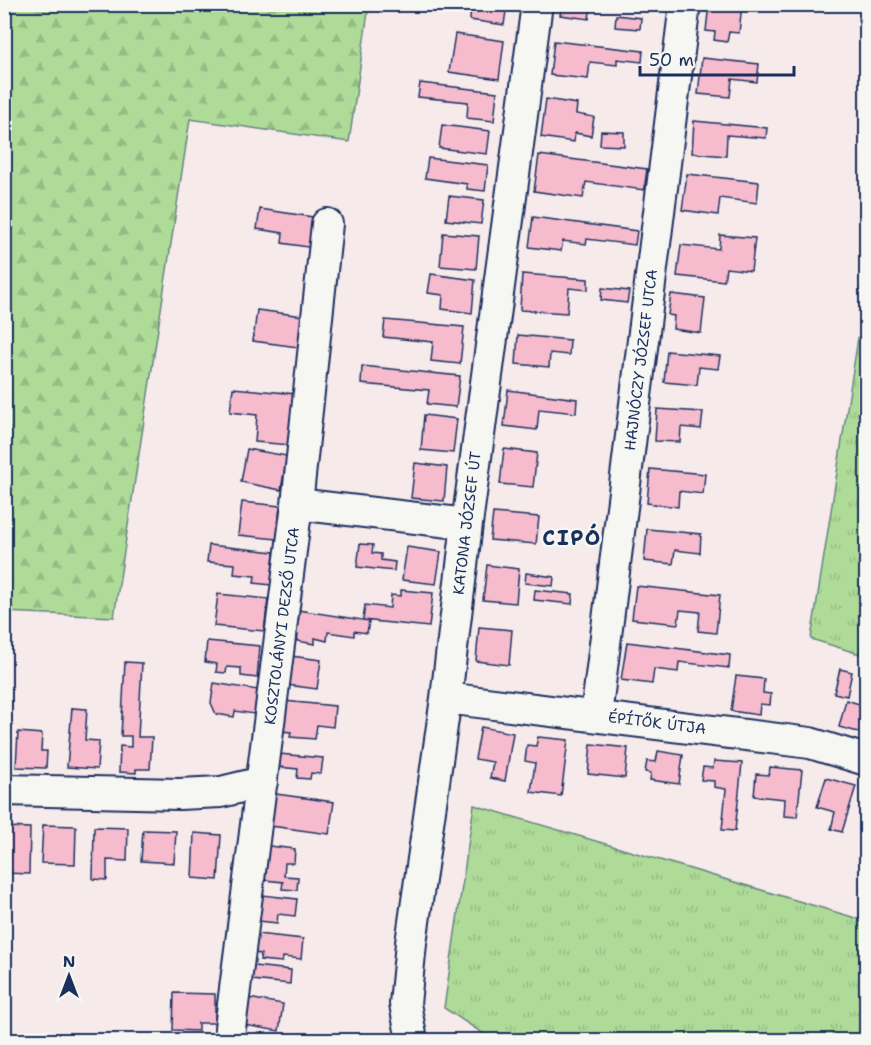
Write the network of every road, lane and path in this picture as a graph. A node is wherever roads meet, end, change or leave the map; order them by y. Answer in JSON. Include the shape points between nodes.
{"nodes":[{"id":1,"x":537,"y":4,"type":"edge"},
{"id":2,"x":685,"y":4,"type":"edge"},
{"id":3,"x":327,"y":224,"type":"dead end"},
{"id":4,"x":297,"y":504,"type":"junction"},
{"id":5,"x":466,"y":524,"type":"junction"},
{"id":6,"x":446,"y":698,"type":"junction"},
{"id":7,"x":596,"y":716,"type":"junction"},
{"id":8,"x":867,"y":760,"type":"edge"},
{"id":9,"x":262,"y":782,"type":"junction"},
{"id":10,"x":4,"y":789,"type":"edge"},
{"id":11,"x":230,"y":1028,"type":"dead end"},
{"id":12,"x":412,"y":1041,"type":"edge"}],
"edges":[{"from":1,"to":5,"type":"street","name":"KATONA JÓZSEF ÚT"},
{"from":2,"to":7,"type":"street","name":"HAJNÓCZY JÓZSEF UTCA"},
{"from":3,"to":4,"type":"street","name":"KOSZTOLÁNYI DEZSŐ UTCA"},
{"from":4,"to":5,"type":"street"},
{"from":4,"to":9,"type":"street","name":"KOSZTOLÁNYI DEZSŐ UTCA"},
{"from":5,"to":6,"type":"street","name":"KATONA JÓZSEF ÚT"},
{"from":6,"to":7,"type":"street","name":"ÉPÍTŐK ÚTJA"},
{"from":6,"to":12,"type":"street","name":"KATONA JÓZSEF ÚT","via":[[411,943],[405,1004]]},
{"from":7,"to":8,"type":"street","name":"ÉPÍTŐK ÚTJA","via":[[810,743]]},
{"from":9,"to":10,"type":"street","via":[[221,792],[179,794]]},
{"from":9,"to":11,"type":"street","name":"KOSZTOLÁNYI DEZSŐ UTCA"}]}
